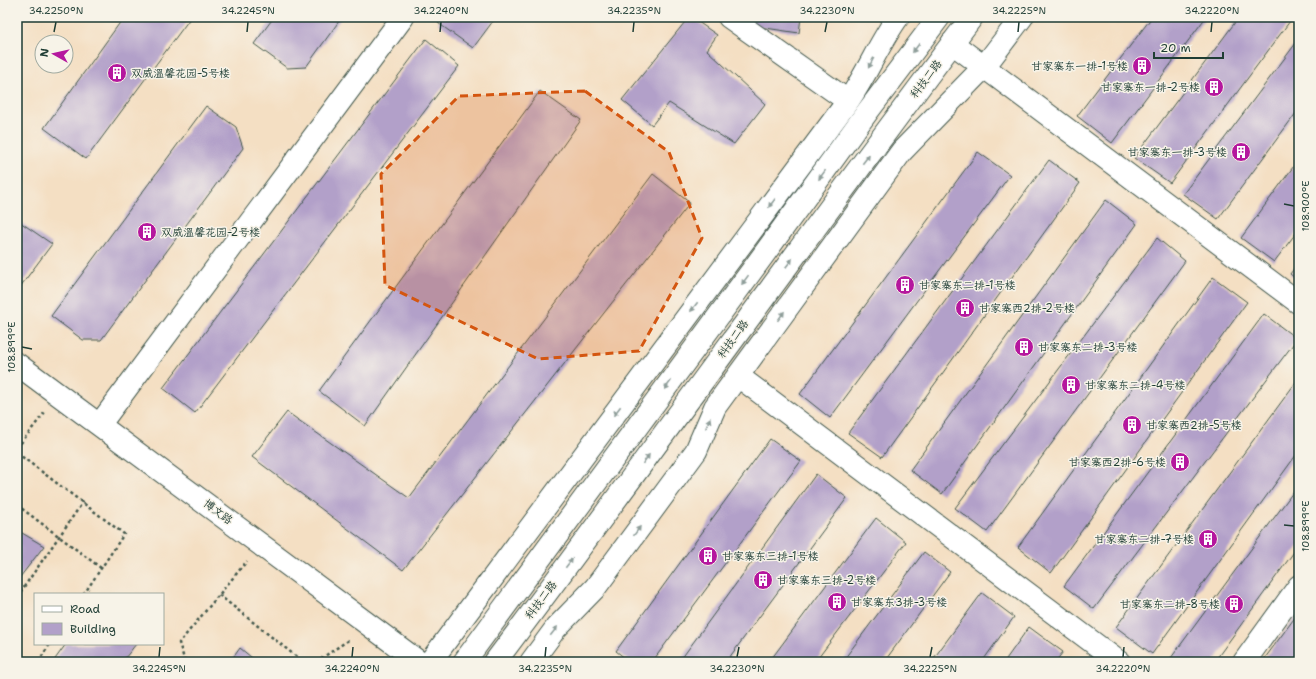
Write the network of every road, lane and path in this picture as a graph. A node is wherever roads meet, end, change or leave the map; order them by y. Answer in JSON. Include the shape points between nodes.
{"nodes":[{"id":1,"x":403,"y":17,"type":"edge"},
{"id":2,"x":729,"y":17,"type":"edge"},
{"id":3,"x":898,"y":17,"type":"edge"},
{"id":4,"x":939,"y":17,"type":"edge"},
{"id":5,"x":972,"y":17,"type":"edge"},
{"id":6,"x":1022,"y":17,"type":"edge"},
{"id":7,"x":952,"y":43,"type":"junction"},
{"id":8,"x":984,"y":67,"type":"junction"},
{"id":9,"x":848,"y":101,"type":"junction"},
{"id":10,"x":1299,"y":303,"type":"edge"},
{"id":11,"x":17,"y":364,"type":"edge"},
{"id":12,"x":738,"y":376,"type":"junction"},
{"id":13,"x":58,"y":394,"type":"junction"},
{"id":14,"x":100,"y":424,"type":"junction"},
{"id":15,"x":17,"y":448,"type":"edge"},
{"id":16,"x":17,"y":453,"type":"edge"},
{"id":17,"x":82,"y":502,"type":"junction"},
{"id":18,"x":17,"y":504,"type":"edge"},
{"id":19,"x":59,"y":536,"type":"junction"},
{"id":20,"x":261,"y":544,"type":"junction"},
{"id":21,"x":102,"y":568,"type":"junction"},
{"id":22,"x":1299,"y":586,"type":"edge"},
{"id":23,"x":85,"y":593,"type":"edge"},
{"id":24,"x":219,"y":595,"type":"junction"},
{"id":25,"x":17,"y":597,"type":"edge"},
{"id":26,"x":370,"y":626,"type":"junction"},
{"id":27,"x":49,"y":645,"type":"edge"},
{"id":28,"x":38,"y":662,"type":"edge"},
{"id":29,"x":185,"y":662,"type":"edge"},
{"id":30,"x":304,"y":662,"type":"edge"},
{"id":31,"x":316,"y":662,"type":"edge"},
{"id":32,"x":419,"y":662,"type":"edge"},
{"id":33,"x":430,"y":662,"type":"edge"},
{"id":34,"x":464,"y":662,"type":"edge"},
{"id":35,"x":495,"y":662,"type":"edge"},
{"id":36,"x":530,"y":662,"type":"edge"},
{"id":37,"x":1119,"y":662,"type":"edge"},
{"id":38,"x":1244,"y":662,"type":"edge"}],
"edges":[{"from":1,"to":14,"type":"street"},
{"from":2,"to":9,"type":"street"},
{"from":3,"to":9,"type":"street","one_way":true},
{"from":4,"to":34,"type":"street","one_way":true},
{"from":5,"to":7,"type":"street","name":"科技二路"},
{"from":6,"to":8,"type":"street"},
{"from":7,"to":8,"type":"street"},
{"from":35,"to":7,"type":"street","name":"科技二路","one_way":true},
{"from":8,"to":10,"type":"street"},
{"from":12,"to":8,"type":"street","one_way":true,"via":[[902,151]]},
{"from":9,"to":33,"type":"street","one_way":true},
{"from":11,"to":13,"type":"street","name":"博文路"},
{"from":36,"to":12,"type":"street","one_way":true,"via":[[556,628],[595,588],[696,451],[715,407]]},
{"from":12,"to":37,"type":"street"},
{"from":13,"to":14,"type":"street","name":"博文路"},
{"from":13,"to":15,"type":"path"},
{"from":14,"to":20,"type":"street","name":"博文路"},
{"from":16,"to":17,"type":"path"},
{"from":17,"to":19,"type":"path"},
{"from":17,"to":21,"type":"path","via":[[124,534]]},
{"from":18,"to":19,"type":"path"},
{"from":19,"to":21,"type":"path"},
{"from":19,"to":25,"type":"path"},
{"from":20,"to":24,"type":"path"},
{"from":20,"to":26,"type":"street","name":"博文路"},
{"from":21,"to":23,"type":"path"},
{"from":22,"to":38,"type":"street"},
{"from":24,"to":29,"type":"path","via":[[179,643]]},
{"from":24,"to":30,"type":"path"},
{"from":26,"to":31,"type":"path"},
{"from":26,"to":32,"type":"street","name":"博文路"},
{"from":27,"to":28,"type":"path"}]}
